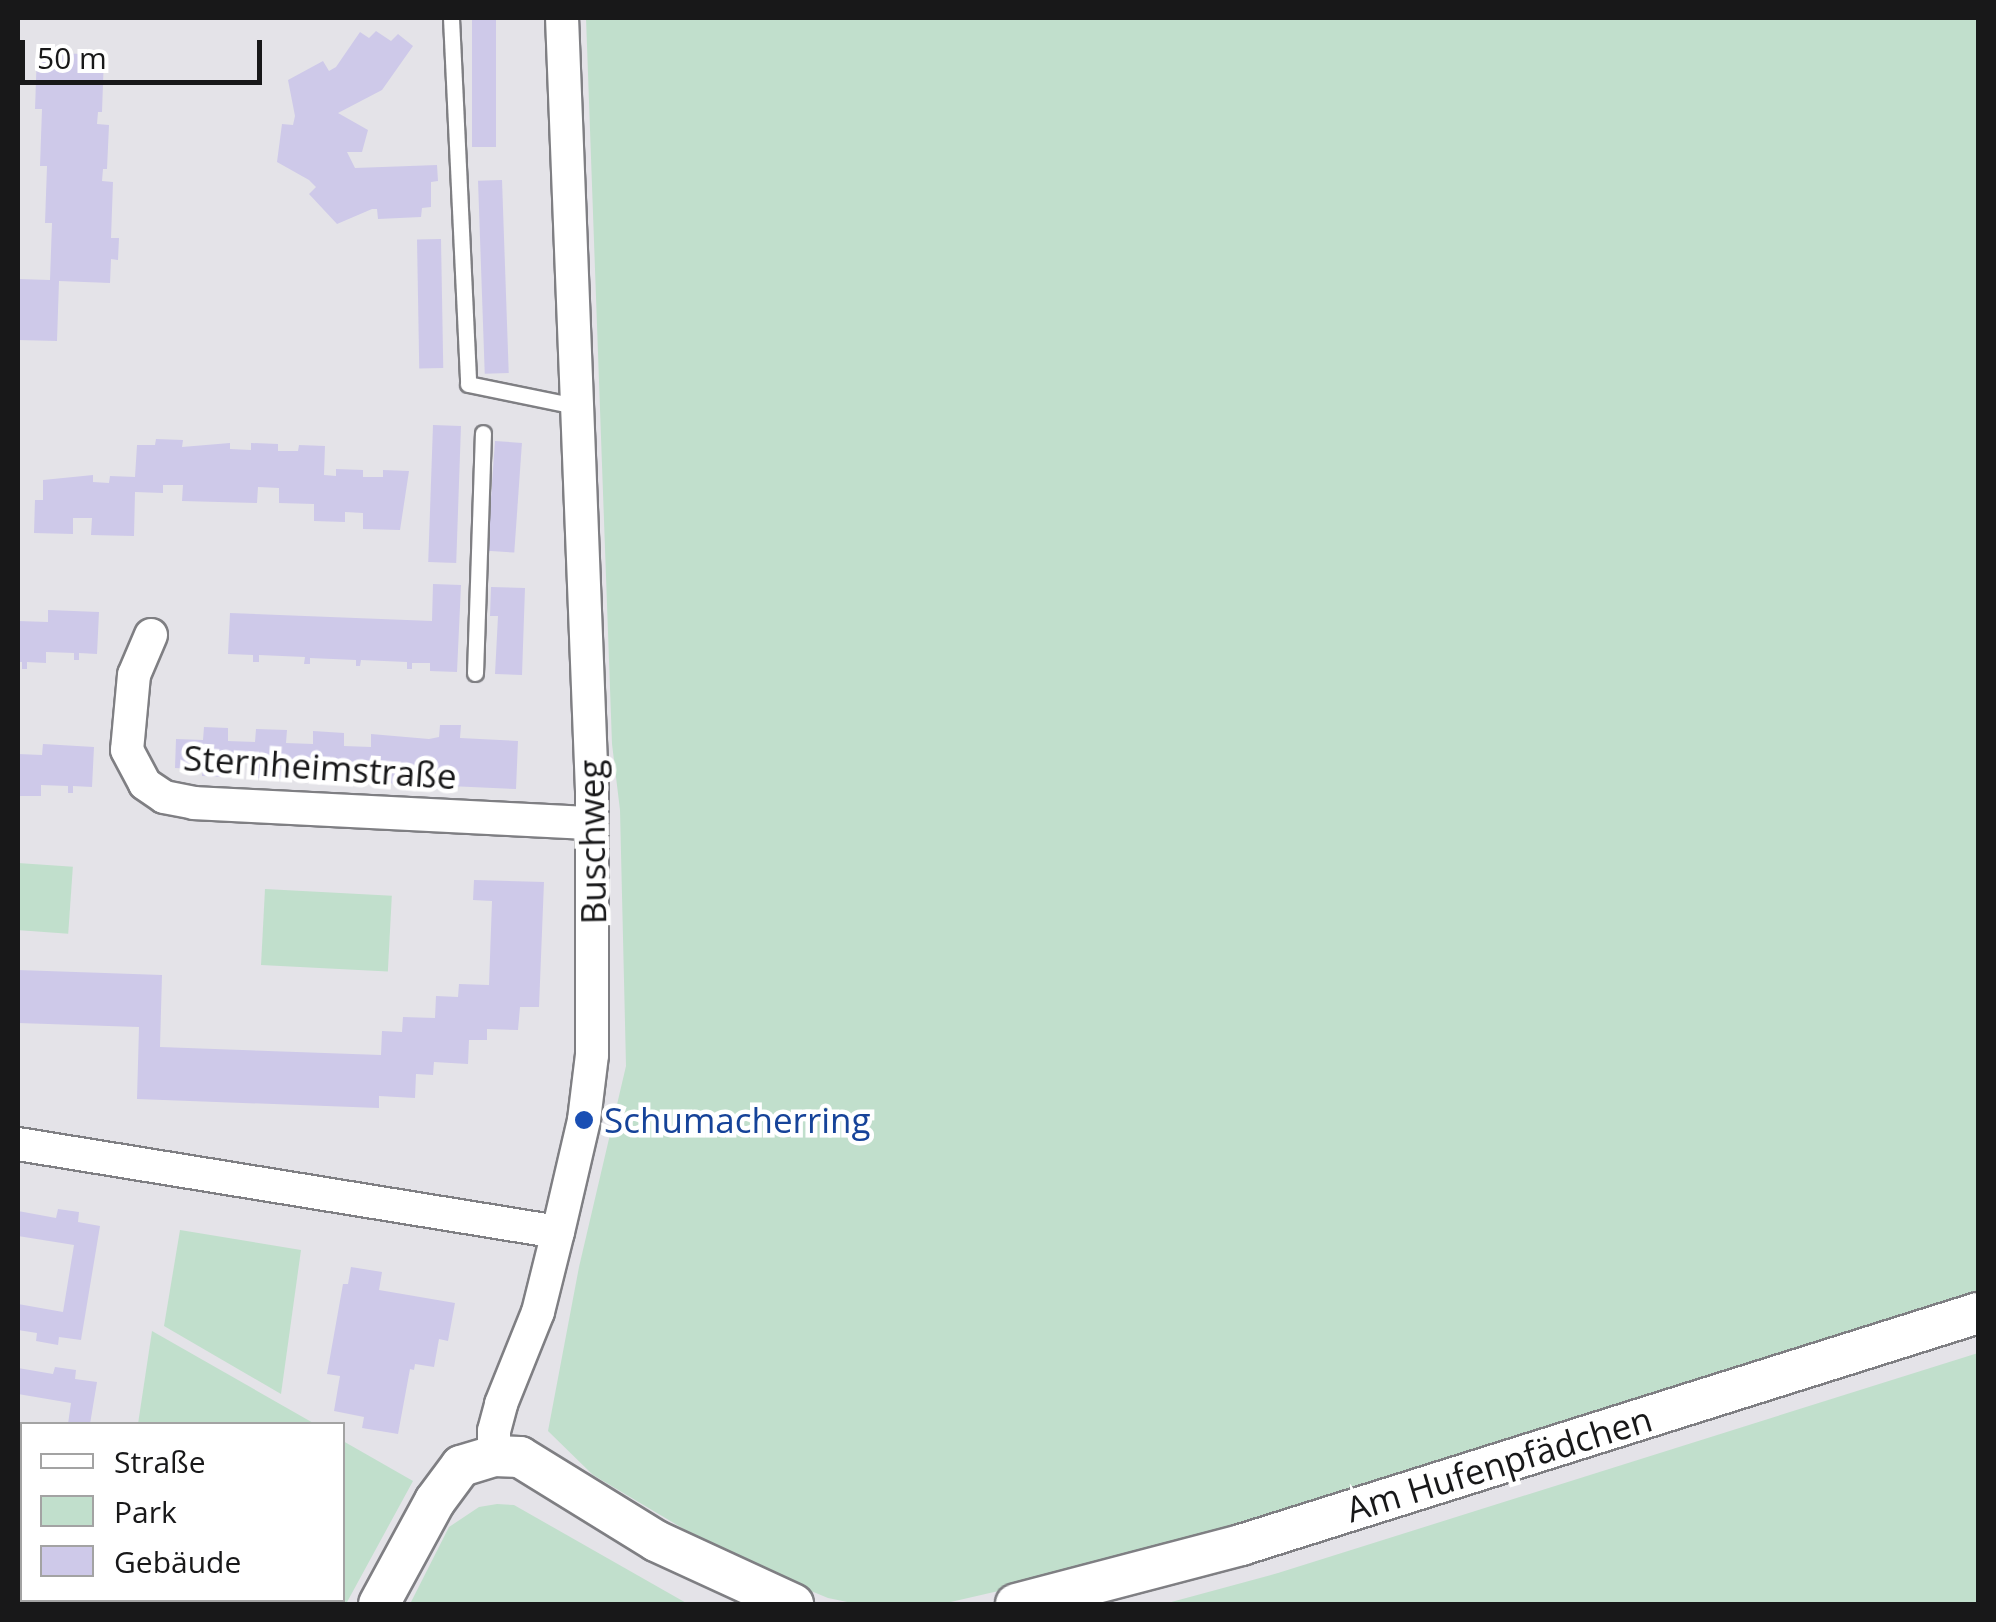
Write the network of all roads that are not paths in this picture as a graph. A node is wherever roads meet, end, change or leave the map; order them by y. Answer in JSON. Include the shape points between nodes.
{"nodes":[{"id":1,"x":451,"y":18,"type":"edge"},
{"id":2,"x":562,"y":18,"type":"edge"},
{"id":3,"x":575,"y":406,"type":"junction"},
{"id":4,"x":483,"y":434,"type":"dead end"},
{"id":5,"x":151,"y":635,"type":"dead end"},
{"id":6,"x":475,"y":673,"type":"dead end"},
{"id":7,"x":591,"y":824,"type":"junction"},
{"id":8,"x":18,"y":1144,"type":"edge"},
{"id":9,"x":558,"y":1232,"type":"junction"},
{"id":10,"x":1978,"y":1313,"type":"edge"},
{"id":11,"x":494,"y":1456,"type":"junction"},
{"id":12,"x":379,"y":1604,"type":"edge"},
{"id":13,"x":792,"y":1604,"type":"edge"},
{"id":14,"x":1016,"y":1604,"type":"edge"}],
"edges":[{"from":1,"to":3,"type":"lane","via":[[468,384]]},
{"from":2,"to":3,"type":"street","name":"Buschweg"},
{"from":3,"to":7,"type":"street","name":"Buschweg"},
{"from":4,"to":6,"type":"lane"},
{"from":5,"to":7,"type":"street","name":"Sternheimstraße","via":[[134,675],[127,750],[145,784],[164,797],[194,804]]},
{"from":7,"to":9,"type":"street","name":"Buschweg","via":[[592,1055]]},
{"from":8,"to":9,"type":"street"},
{"from":9,"to":11,"type":"street","name":"Buschweg","via":[[538,1312],[500,1404]]},
{"from":10,"to":14,"type":"street","name":"Am Hufenpfädchen","via":[[1260,1539]]},
{"from":11,"to":12,"type":"street","via":[[461,1466]]},
{"from":11,"to":13,"type":"street","via":[[520,1458],[656,1541]]}]}
